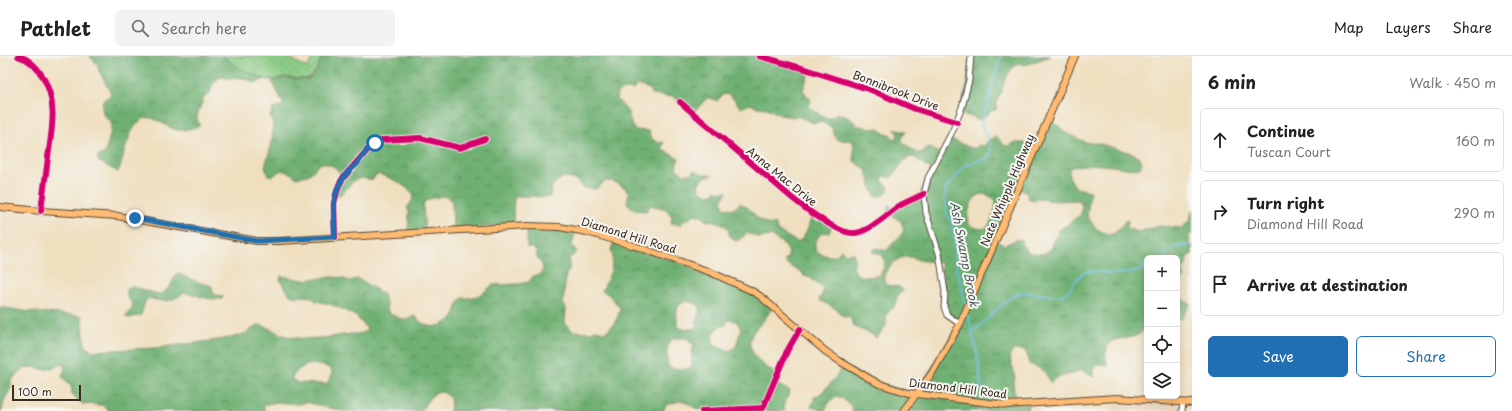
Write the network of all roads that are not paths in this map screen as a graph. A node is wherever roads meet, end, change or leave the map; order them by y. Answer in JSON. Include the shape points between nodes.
{"nodes":[{"id":1,"x":18,"y":56,"type":"edge"},
{"id":2,"x":758,"y":56,"type":"edge"},
{"id":3,"x":970,"y":56,"type":"edge"},
{"id":4,"x":1075,"y":56,"type":"edge"},
{"id":5,"x":680,"y":102,"type":"dead end"},
{"id":6,"x":957,"y":122,"type":"junction"},
{"id":7,"x":485,"y":139,"type":"dead end"},
{"id":8,"x":924,"y":194,"type":"junction"},
{"id":9,"x":0,"y":207,"type":"edge"},
{"id":10,"x":41,"y":211,"type":"junction"},
{"id":11,"x":335,"y":237,"type":"junction"},
{"id":12,"x":960,"y":324,"type":"junction"},
{"id":13,"x":800,"y":329,"type":"junction"},
{"id":14,"x":917,"y":395,"type":"junction"},
{"id":15,"x":1183,"y":402,"type":"junction"},
{"id":16,"x":1192,"y":403,"type":"edge"},
{"id":17,"x":702,"y":411,"type":"edge"},
{"id":18,"x":904,"y":411,"type":"edge"},
{"id":19,"x":1182,"y":411,"type":"edge"}],
"edges":[{"from":1,"to":10,"type":"street","via":[[39,71],[49,88],[53,106]]},
{"from":2,"to":6,"type":"street","name":"Bonnibrook Drive","via":[[871,90],[915,109]]},
{"from":3,"to":6,"type":"street","via":[[967,89]]},
{"from":4,"to":12,"type":"main road","name":"Nate Whipple Highway"},
{"from":5,"to":8,"type":"street","name":"Anna Mac Drive","via":[[792,198],[842,231],[863,231],[901,205]]},
{"from":6,"to":8,"type":"street","via":[[928,178]]},
{"from":7,"to":11,"type":"street","via":[[460,148],[420,138],[382,140],[371,146],[342,178],[339,185],[334,203]]},
{"from":8,"to":12,"type":"street","via":[[926,213],[939,253],[945,292],[944,307],[947,315]]},
{"from":9,"to":10,"type":"main road","name":"Diamond Hill Road"},
{"from":10,"to":11,"type":"main road","name":"Diamond Hill Road","via":[[117,216],[257,241]]},
{"from":11,"to":13,"type":"main road","name":"Diamond Hill Road","via":[[527,226],[576,230],[635,246],[710,272],[760,296]]},
{"from":12,"to":14,"type":"main road","name":"Nate Whipple Highway"},
{"from":13,"to":14,"type":"main road","name":"Diamond Hill Road","via":[[825,351],[860,374],[879,384]]},
{"from":13,"to":17,"type":"street","via":[[787,350],[763,408]]},
{"from":14,"to":15,"type":"main road","name":"Diamond Hill Road","via":[[1015,405],[1117,398]]},
{"from":14,"to":18,"type":"main road","name":"Nate Whipple Highway"},
{"from":15,"to":16,"type":"main road","name":"Diamond Hill Road"},
{"from":15,"to":19,"type":"street"}]}
